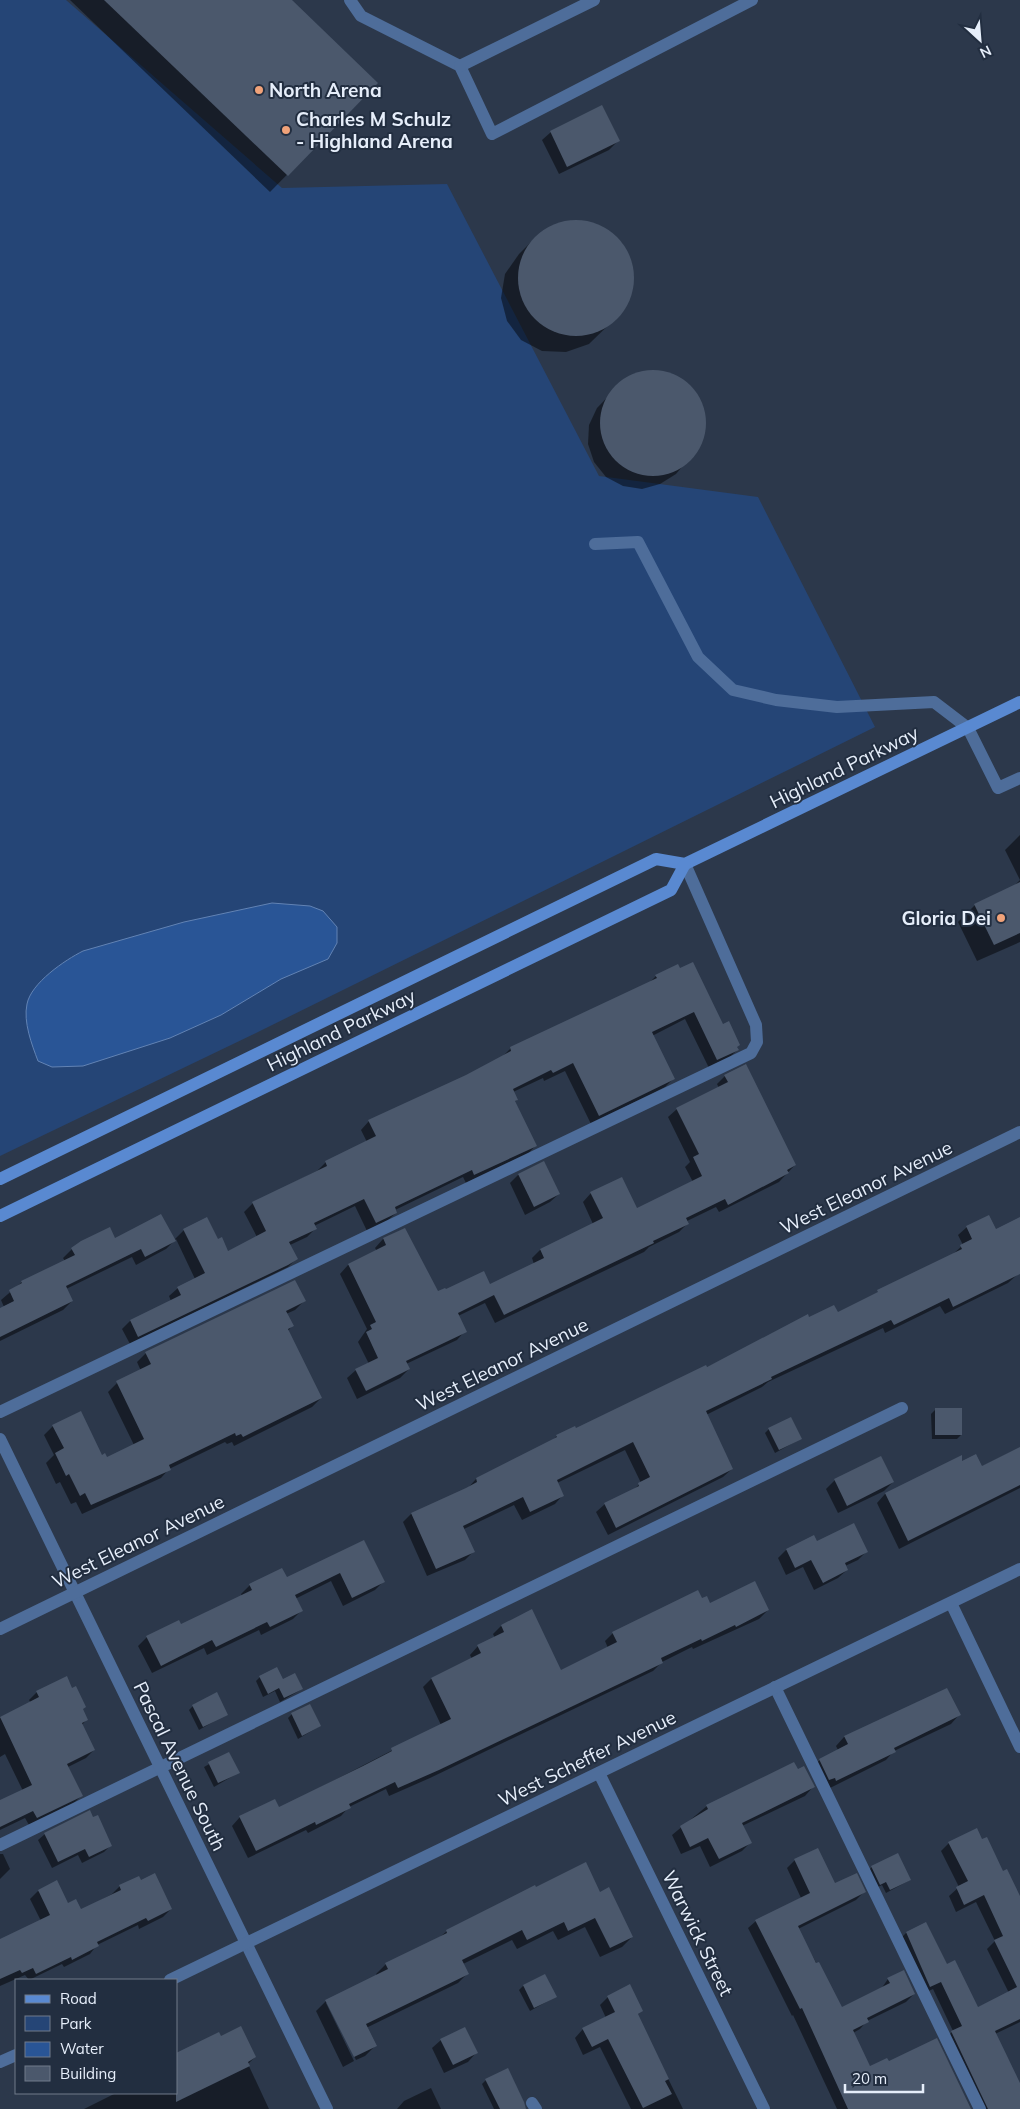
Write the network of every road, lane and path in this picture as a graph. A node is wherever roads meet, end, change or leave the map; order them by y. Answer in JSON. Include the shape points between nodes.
{"nodes":[{"id":1,"x":350,"y":0,"type":"edge"},
{"id":2,"x":594,"y":0,"type":"edge"},
{"id":3,"x":752,"y":0,"type":"edge"},
{"id":4,"x":460,"y":66,"type":"junction"},
{"id":5,"x":595,"y":544,"type":"dead end"},
{"id":6,"x":1020,"y":702,"type":"edge"},
{"id":7,"x":968,"y":728,"type":"junction"},
{"id":8,"x":1020,"y":778,"type":"edge"},
{"id":9,"x":685,"y":864,"type":"junction"},
{"id":10,"x":1020,"y":1132,"type":"edge"},
{"id":11,"x":0,"y":1179,"type":"edge"},
{"id":12,"x":0,"y":1216,"type":"edge"},
{"id":13,"x":902,"y":1408,"type":"dead end"},
{"id":14,"x":0,"y":1412,"type":"edge"},
{"id":15,"x":0,"y":1439,"type":"edge"},
{"id":16,"x":1020,"y":1569,"type":"edge"},
{"id":17,"x":75,"y":1592,"type":"junction"},
{"id":18,"x":951,"y":1603,"type":"junction"},
{"id":19,"x":0,"y":1629,"type":"edge"},
{"id":20,"x":775,"y":1687,"type":"junction"},
{"id":21,"x":1020,"y":1747,"type":"edge"},
{"id":22,"x":160,"y":1768,"type":"junction"},
{"id":23,"x":599,"y":1772,"type":"junction"},
{"id":24,"x":0,"y":1846,"type":"edge"},
{"id":25,"x":246,"y":1944,"type":"junction"},
{"id":26,"x":172,"y":1979,"type":"edge"},
{"id":27,"x":15,"y":2055,"type":"edge"},
{"id":28,"x":0,"y":2062,"type":"edge"},
{"id":29,"x":327,"y":2109,"type":"edge"},
{"id":30,"x":764,"y":2109,"type":"edge"},
{"id":31,"x":980,"y":2109,"type":"edge"}],
"edges":[{"from":1,"to":4,"type":"street","via":[[361,16]]},
{"from":2,"to":4,"type":"street"},
{"from":3,"to":4,"type":"street","via":[[492,134]]},
{"from":5,"to":7,"type":"street","via":[[638,542],[698,657],[733,690],[776,700],[837,707],[934,702]]},
{"from":6,"to":7,"type":"street","name":"Highland Parkway"},
{"from":7,"to":8,"type":"street","via":[[998,788]]},
{"from":7,"to":9,"type":"street","name":"Highland Parkway"},
{"from":9,"to":11,"type":"street","name":"Highland Parkway","via":[[656,860]]},
{"from":9,"to":12,"type":"street","name":"Highland Parkway","via":[[671,890]]},
{"from":9,"to":14,"type":"street","via":[[756,1025],[758,1042],[751,1053]]},
{"from":10,"to":17,"type":"street","name":"West Eleanor Avenue"},
{"from":13,"to":22,"type":"street"},
{"from":15,"to":17,"type":"street","name":"Pascal Avenue South"},
{"from":16,"to":18,"type":"street","name":"West Scheffer Avenue"},
{"from":17,"to":19,"type":"street","name":"West Eleanor Avenue"},
{"from":17,"to":22,"type":"street","name":"Pascal Avenue South"},
{"from":18,"to":20,"type":"street","name":"West Scheffer Avenue"},
{"from":18,"to":21,"type":"street"},
{"from":20,"to":23,"type":"street","name":"West Scheffer Avenue"},
{"from":20,"to":31,"type":"street"},
{"from":22,"to":24,"type":"street"},
{"from":22,"to":25,"type":"street","name":"Pascal Avenue South"},
{"from":23,"to":25,"type":"street","name":"West Scheffer Avenue"},
{"from":23,"to":30,"type":"street","name":"Warwick Street"},
{"from":25,"to":26,"type":"street","name":"West Scheffer Avenue"},
{"from":25,"to":29,"type":"street","name":"Pascal Avenue South"},
{"from":27,"to":28,"type":"street"}]}
